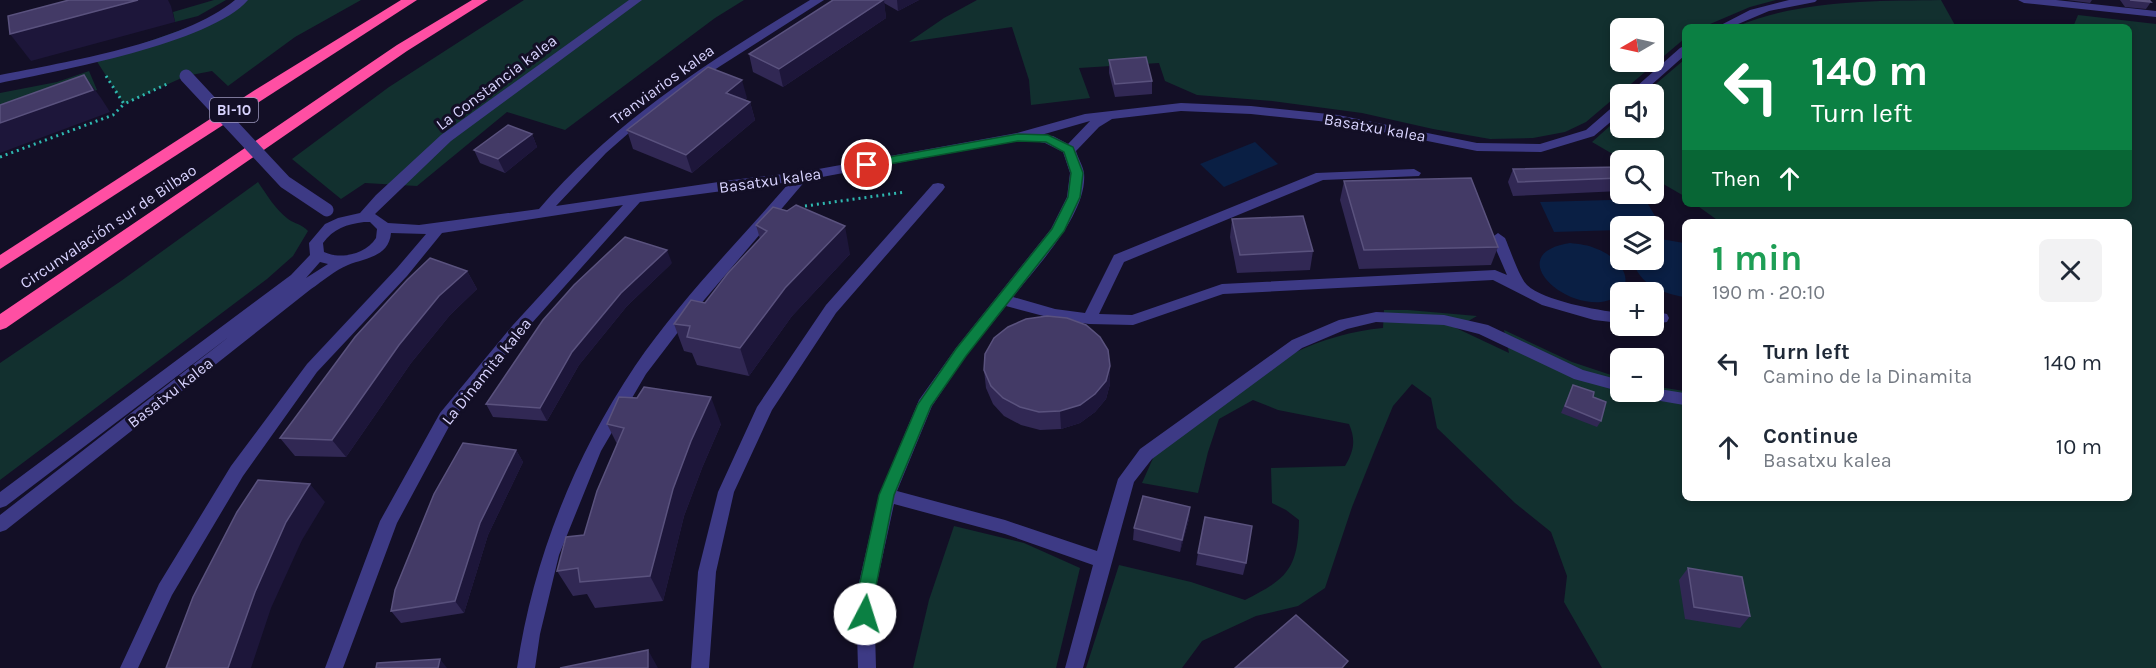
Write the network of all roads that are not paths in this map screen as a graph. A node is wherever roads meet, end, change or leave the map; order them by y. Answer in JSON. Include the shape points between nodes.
{"nodes":[{"id":1,"x":242,"y":0,"type":"edge"},
{"id":2,"x":410,"y":0,"type":"edge"},
{"id":3,"x":481,"y":0,"type":"edge"},
{"id":4,"x":636,"y":0,"type":"edge"},
{"id":5,"x":818,"y":0,"type":"edge"},
{"id":6,"x":1810,"y":0,"type":"edge"},
{"id":7,"x":2024,"y":0,"type":"edge"},
{"id":8,"x":2156,"y":14,"type":"edge"},
{"id":9,"x":1728,"y":24,"type":"edge"},
{"id":10,"x":1682,"y":52,"type":"edge"},
{"id":11,"x":186,"y":76,"type":"road end"},
{"id":12,"x":0,"y":79,"type":"edge"},
{"id":13,"x":1645,"y":84,"type":"edge"},
{"id":14,"x":1117,"y":114,"type":"junction"},
{"id":15,"x":1610,"y":115,"type":"edge"},
{"id":16,"x":1018,"y":137,"type":"junction"},
{"id":17,"x":1069,"y":150,"type":"junction"},
{"id":18,"x":1414,"y":173,"type":"dead end"},
{"id":19,"x":802,"y":176,"type":"junction"},
{"id":20,"x":938,"y":187,"type":"road end"},
{"id":21,"x":636,"y":199,"type":"junction"},
{"id":22,"x":542,"y":214,"type":"junction"},
{"id":23,"x":364,"y":217,"type":"junction"},
{"id":24,"x":336,"y":224,"type":"junction"},
{"id":25,"x":384,"y":228,"type":"junction"},
{"id":26,"x":438,"y":229,"type":"junction"},
{"id":27,"x":419,"y":230,"type":"junction"},
{"id":28,"x":1498,"y":238,"type":"dead end"},
{"id":29,"x":375,"y":248,"type":"junction"},
{"id":30,"x":316,"y":255,"type":"junction"},
{"id":31,"x":342,"y":262,"type":"junction"},
{"id":32,"x":0,"y":263,"type":"edge"},
{"id":33,"x":1520,"y":287,"type":"junction"},
{"id":34,"x":1003,"y":300,"type":"junction"},
{"id":35,"x":1610,"y":317,"type":"edge"},
{"id":36,"x":1089,"y":319,"type":"junction"},
{"id":37,"x":0,"y":323,"type":"edge"},
{"id":38,"x":1610,"y":383,"type":"edge"},
{"id":39,"x":1664,"y":396,"type":"edge"},
{"id":40,"x":1682,"y":399,"type":"edge"},
{"id":41,"x":887,"y":495,"type":"junction"},
{"id":42,"x":0,"y":501,"type":"edge"},
{"id":43,"x":0,"y":525,"type":"edge"},
{"id":44,"x":1103,"y":561,"type":"junction"},
{"id":45,"x":129,"y":668,"type":"edge"},
{"id":46,"x":333,"y":668,"type":"edge"},
{"id":47,"x":526,"y":668,"type":"edge"},
{"id":48,"x":700,"y":668,"type":"edge"},
{"id":49,"x":867,"y":668,"type":"edge"},
{"id":50,"x":1074,"y":668,"type":"edge"}],
"edges":[{"from":1,"to":12,"type":"street","via":[[226,14],[153,43],[96,60]]},
{"from":2,"to":32,"type":"highway","number":"BI-10"},
{"from":3,"to":37,"type":"highway","name":"Circunvalación sur de Bilbao","number":"BI-10","via":[[402,48]]},
{"from":4,"to":23,"type":"street","name":"La Constancia kalea","via":[[446,138]]},
{"from":5,"to":22,"type":"street","name":"Tranviarios kalea","via":[[693,78],[607,146],[564,185]]},
{"from":6,"to":9,"type":"street","via":[[1783,3]]},
{"from":7,"to":8,"type":"street"},
{"from":10,"to":13,"type":"street"},
{"from":11,"to":24,"type":"street","bridge":true,"via":[[285,182],[327,210]]},
{"from":14,"to":15,"type":"street","name":"Basatxu kalea","via":[[1181,107],[1251,110],[1338,119],[1478,147],[1541,148],[1590,133]]},
{"from":14,"to":16,"type":"street","name":"Basatxu kalea","via":[[1085,118]]},
{"from":14,"to":17,"type":"street","name":"Basatxu kalea","via":[[1095,124]]},
{"from":16,"to":17,"type":"street","via":[[1048,139]]},
{"from":16,"to":19,"type":"street","name":"Basatxu kalea"},
{"from":17,"to":34,"type":"street","via":[[1077,173],[1074,197],[1057,231]]},
{"from":18,"to":36,"type":"street","via":[[1321,176],[1119,259]]},
{"from":19,"to":21,"type":"street","name":"Basatxu kalea"},
{"from":19,"to":47,"type":"street","via":[[641,370],[594,450],[550,555]]},
{"from":20,"to":48,"type":"street","via":[[831,309],[765,407],[726,492],[707,572]]},
{"from":21,"to":22,"type":"street","name":"Basatxu kalea"},
{"from":21,"to":46,"type":"street","name":"La Dinamita kalea","via":[[518,329],[446,417],[389,521]]},
{"from":22,"to":26,"type":"street","name":"Basatxu kalea"},
{"from":23,"to":24,"type":"street"},
{"from":23,"to":25,"type":"street","via":[[374,218]]},
{"from":24,"to":30,"type":"street","name":"Basatxu kalea","via":[[320,236],[314,249]]},
{"from":25,"to":27,"type":"street","name":"Basatxu kalea"},
{"from":25,"to":29,"type":"street","via":[[384,237]]},
{"from":26,"to":27,"type":"street","name":"Basatxu kalea"},
{"from":26,"to":45,"type":"street","via":[[312,368],[237,471],[165,590]]},
{"from":27,"to":29,"type":"street","name":"Basatxu kalea"},
{"from":28,"to":33,"type":"street"},
{"from":29,"to":31,"type":"street","name":"Basatxu kalea"},
{"from":30,"to":31,"type":"street"},
{"from":30,"to":42,"type":"street","name":"Basatxu kalea","via":[[296,279]]},
{"from":31,"to":43,"type":"street","name":"Basatxu kalea","via":[[306,285]]},
{"from":33,"to":35,"type":"street","via":[[1546,301]]},
{"from":33,"to":36,"type":"street","via":[[1495,275],[1222,289],[1133,320]]},
{"from":34,"to":36,"type":"street"},
{"from":34,"to":41,"type":"street","via":[[925,404]]},
{"from":38,"to":44,"type":"street","via":[[1580,375],[1483,329],[1444,320],[1376,317],[1344,324],[1297,344],[1146,454],[1126,479]]},
{"from":39,"to":40,"type":"street"},
{"from":41,"to":44,"type":"street","via":[[1005,527]]},
{"from":41,"to":49,"type":"street","via":[[865,596]]},
{"from":44,"to":50,"type":"street"}]}
